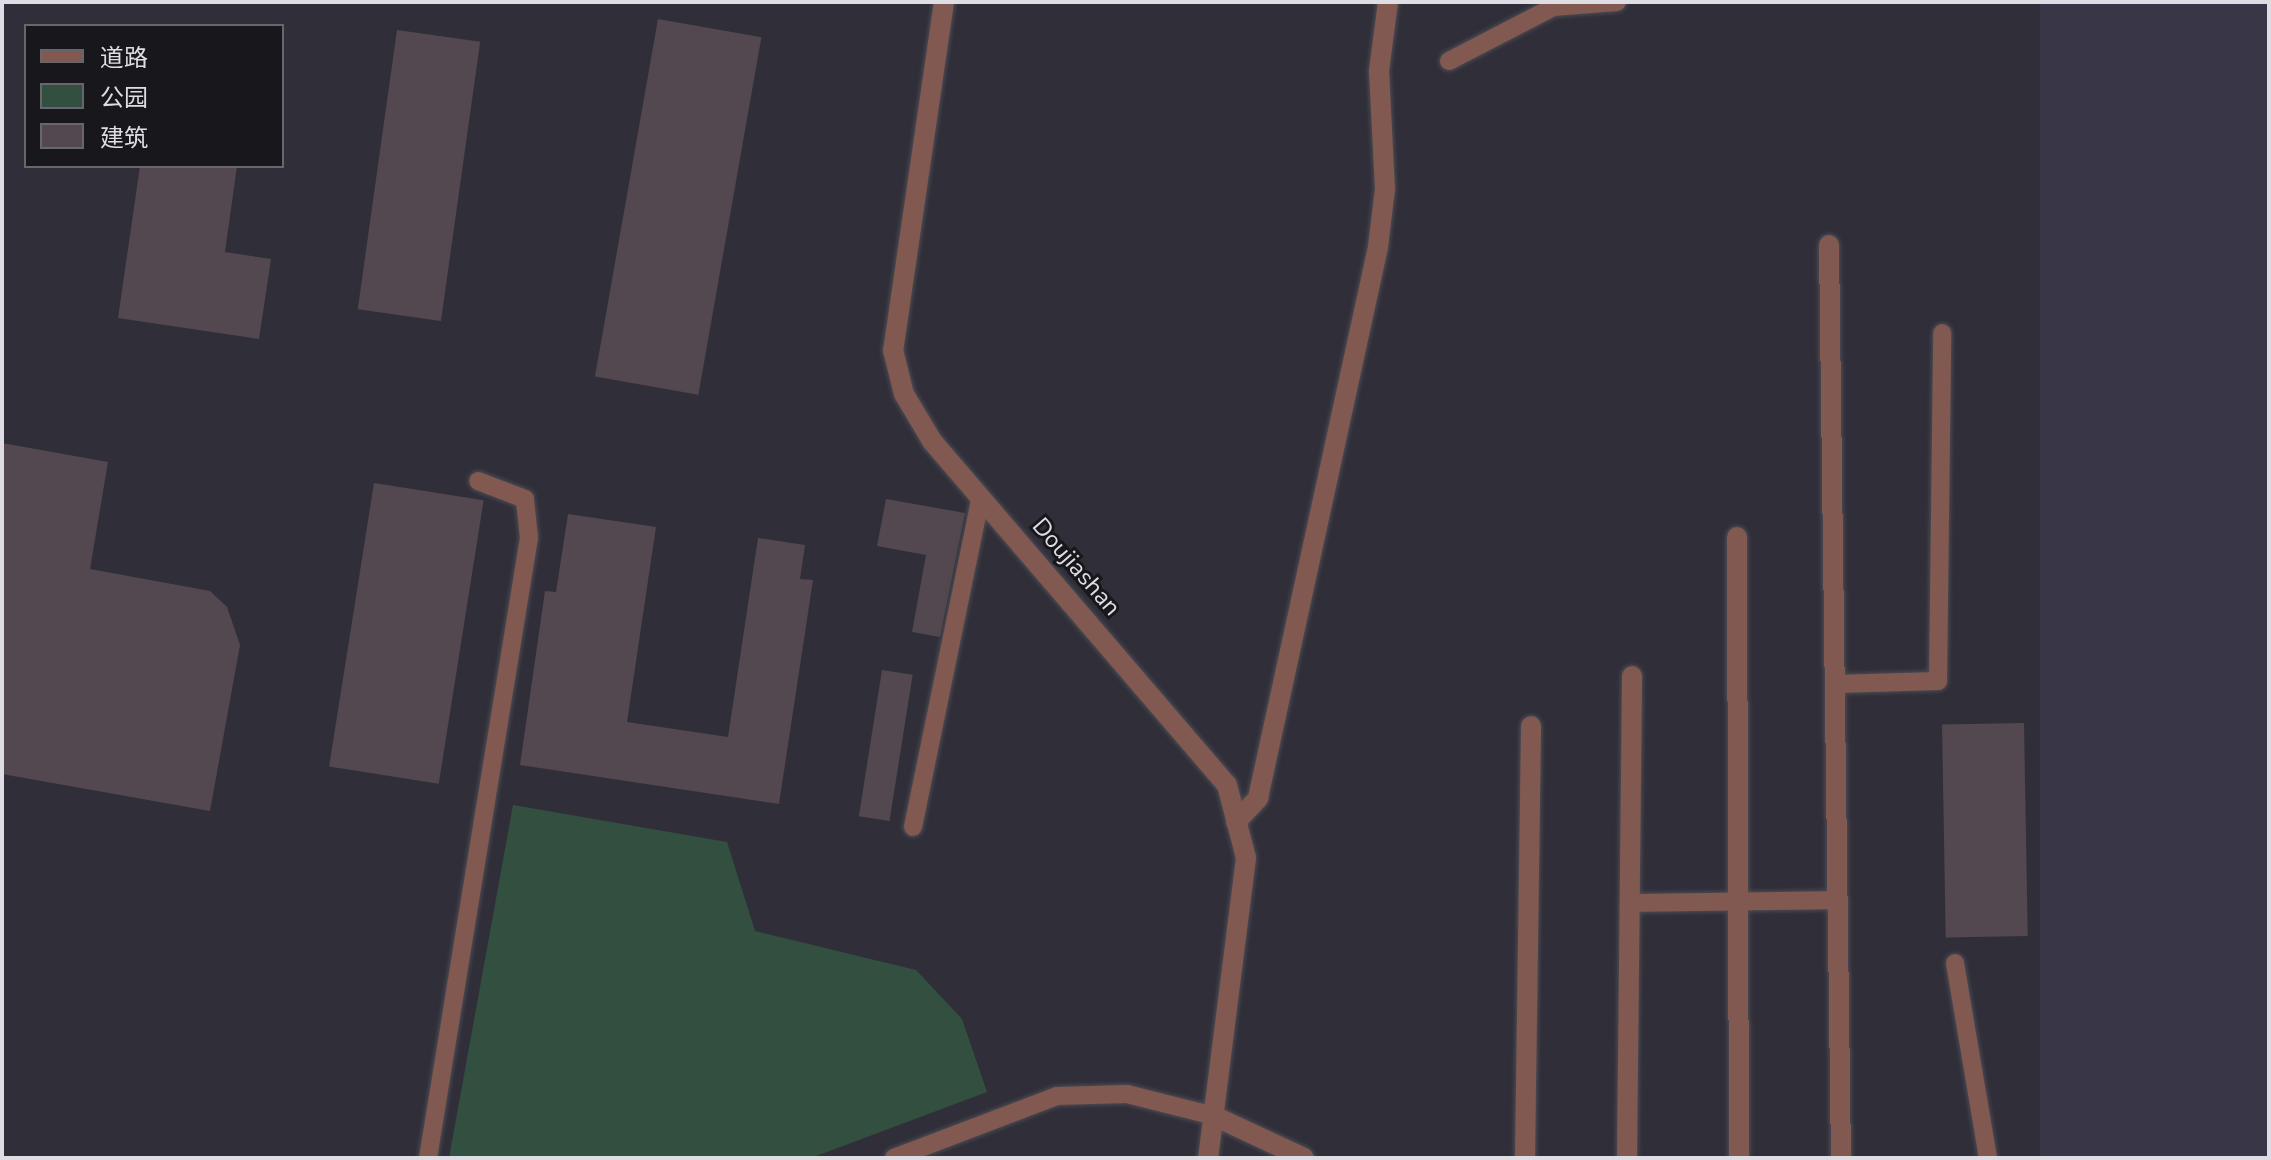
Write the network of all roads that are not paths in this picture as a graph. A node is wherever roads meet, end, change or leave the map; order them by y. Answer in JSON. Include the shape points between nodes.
{"nodes":[{"id":1,"x":944,"y":2,"type":"edge"},
{"id":2,"x":1388,"y":2,"type":"edge"},
{"id":3,"x":1617,"y":2,"type":"edge"},
{"id":4,"x":1449,"y":61,"type":"dead end"},
{"id":5,"x":1829,"y":245,"type":"dead end"},
{"id":6,"x":1942,"y":333,"type":"dead end"},
{"id":7,"x":478,"y":481,"type":"dead end"},
{"id":8,"x":981,"y":497,"type":"junction"},
{"id":9,"x":1737,"y":537,"type":"dead end"},
{"id":10,"x":1632,"y":676,"type":"dead end"},
{"id":11,"x":1835,"y":684,"type":"junction"},
{"id":12,"x":1531,"y":726,"type":"dead end"},
{"id":13,"x":1236,"y":822,"type":"junction"},
{"id":14,"x":913,"y":827,"type":"dead end"},
{"id":15,"x":1838,"y":900,"type":"junction"},
{"id":16,"x":1738,"y":901,"type":"junction"},
{"id":17,"x":1630,"y":903,"type":"junction"},
{"id":18,"x":1955,"y":963,"type":"dead end"},
{"id":19,"x":1214,"y":1116,"type":"junction"},
{"id":20,"x":428,"y":1158,"type":"edge"},
{"id":21,"x":894,"y":1158,"type":"edge"},
{"id":22,"x":1208,"y":1158,"type":"edge"},
{"id":23,"x":1304,"y":1158,"type":"edge"},
{"id":24,"x":1525,"y":1158,"type":"edge"},
{"id":25,"x":1627,"y":1158,"type":"edge"},
{"id":26,"x":1739,"y":1158,"type":"edge"},
{"id":27,"x":1841,"y":1158,"type":"edge"},
{"id":28,"x":1988,"y":1158,"type":"edge"}],
"edges":[{"from":1,"to":8,"type":"street","name":"Doujiashan","via":[[893,350],[904,394],[932,441]]},
{"from":2,"to":13,"type":"street","via":[[1379,71],[1385,189],[1378,247],[1258,798]]},
{"from":3,"to":4,"type":"lane","via":[[1553,7]]},
{"from":5,"to":11,"type":"street"},
{"from":6,"to":11,"type":"lane","via":[[1938,681]]},
{"from":7,"to":20,"type":"lane","via":[[525,499],[529,538]]},
{"from":8,"to":13,"type":"street","name":"Doujiashan","via":[[1227,785]]},
{"from":8,"to":14,"type":"lane"},
{"from":9,"to":16,"type":"street"},
{"from":10,"to":17,"type":"street"},
{"from":11,"to":15,"type":"street"},
{"from":12,"to":24,"type":"street"},
{"from":13,"to":19,"type":"street","name":"Doujiashan","via":[[1246,858]]},
{"from":15,"to":16,"type":"lane"},
{"from":15,"to":27,"type":"street"},
{"from":16,"to":17,"type":"lane"},
{"from":16,"to":26,"type":"street"},
{"from":17,"to":25,"type":"street"},
{"from":18,"to":28,"type":"lane"},
{"from":19,"to":21,"type":"lane","via":[[1127,1094],[1057,1096]]},
{"from":19,"to":22,"type":"street","name":"Doujiashan"},
{"from":19,"to":23,"type":"street"}]}
